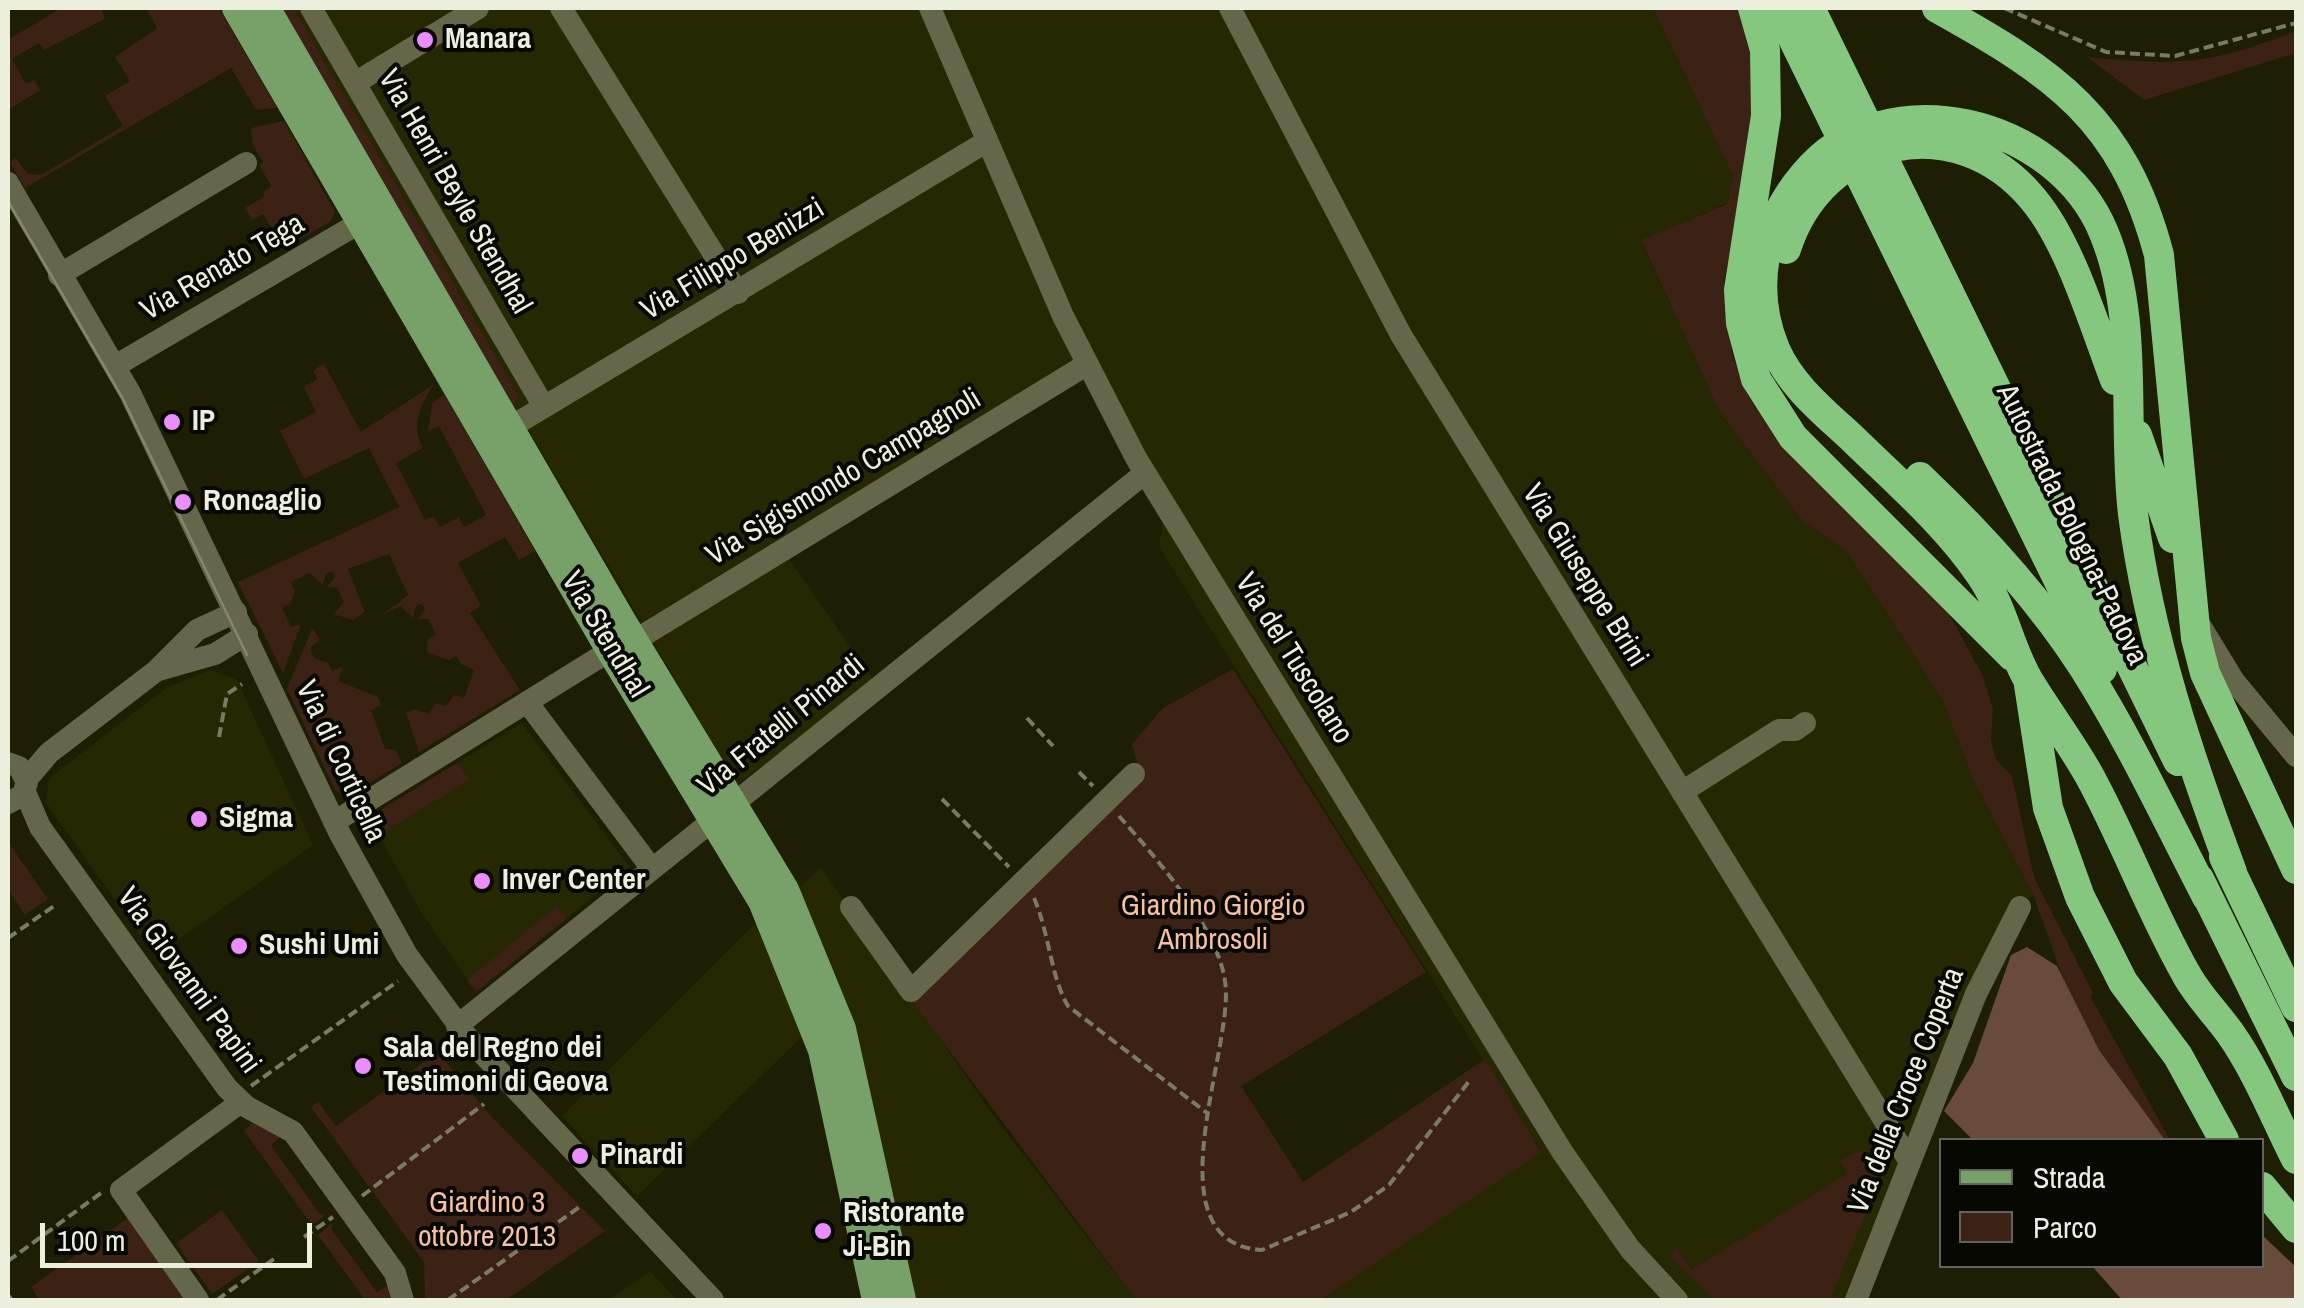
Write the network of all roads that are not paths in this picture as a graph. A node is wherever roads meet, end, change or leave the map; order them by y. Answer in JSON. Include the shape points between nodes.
{"nodes":[{"id":1,"x":237,"y":8,"type":"edge"},
{"id":2,"x":264,"y":8,"type":"edge"},
{"id":3,"x":311,"y":8,"type":"edge"},
{"id":4,"x":478,"y":8,"type":"edge"},
{"id":5,"x":561,"y":8,"type":"edge"},
{"id":6,"x":930,"y":8,"type":"edge"},
{"id":7,"x":1230,"y":8,"type":"edge"},
{"id":8,"x":1753,"y":8,"type":"edge"},
{"id":9,"x":1778,"y":8,"type":"edge"},
{"id":10,"x":1810,"y":8,"type":"edge"},
{"id":11,"x":1937,"y":8,"type":"edge"},
{"id":12,"x":355,"y":84,"type":"junction"},
{"id":13,"x":1841,"y":99,"type":"junction"},
{"id":14,"x":986,"y":142,"type":"junction"},
{"id":15,"x":246,"y":163,"type":"dead end"},
{"id":16,"x":8,"y":183,"type":"edge"},
{"id":17,"x":1888,"y":194,"type":"junction"},
{"id":18,"x":361,"y":222,"type":"junction"},
{"id":19,"x":59,"y":275,"type":"junction"},
{"id":20,"x":738,"y":293,"type":"junction"},
{"id":21,"x":1086,"y":365,"type":"junction"},
{"id":22,"x":114,"y":366,"type":"junction"},
{"id":23,"x":2115,"y":380,"type":"dead end"},
{"id":24,"x":544,"y":408,"type":"junction"},
{"id":25,"x":509,"y":428,"type":"junction"},
{"id":26,"x":2136,"y":434,"type":"dead end"},
{"id":27,"x":1146,"y":473,"type":"junction"},
{"id":28,"x":2189,"y":591,"type":"junction"},
{"id":29,"x":242,"y":623,"type":"junction"},
{"id":30,"x":622,"y":646,"type":"junction"},
{"id":31,"x":2026,"y":676,"type":"junction"},
{"id":32,"x":527,"y":702,"type":"junction"},
{"id":33,"x":1805,"y":724,"type":"dead end"},
{"id":34,"x":2296,"y":756,"type":"edge"},
{"id":35,"x":1134,"y":774,"type":"dead end"},
{"id":36,"x":16,"y":785,"type":"edge"},
{"id":37,"x":1682,"y":792,"type":"junction"},
{"id":38,"x":725,"y":810,"type":"junction"},
{"id":39,"x":334,"y":822,"type":"junction"},
{"id":40,"x":652,"y":868,"type":"junction"},
{"id":41,"x":2296,"y":869,"type":"edge"},
{"id":42,"x":2232,"y":872,"type":"junction"},
{"id":43,"x":2207,"y":897,"type":"junction"},
{"id":44,"x":852,"y":907,"type":"dead end"},
{"id":45,"x":2020,"y":907,"type":"dead end"},
{"id":46,"x":2296,"y":1007,"type":"edge"},
{"id":47,"x":457,"y":1026,"type":"junction"},
{"id":48,"x":2296,"y":1076,"type":"edge"},
{"id":49,"x":242,"y":1097,"type":"junction"},
{"id":50,"x":2223,"y":1138,"type":"edge"},
{"id":51,"x":2296,"y":1159,"type":"edge"},
{"id":52,"x":1910,"y":1162,"type":"junction"},
{"id":53,"x":2264,"y":1189,"type":"edge"},
{"id":54,"x":2296,"y":1228,"type":"edge"},
{"id":55,"x":198,"y":1300,"type":"edge"},
{"id":56,"x":403,"y":1300,"type":"edge"},
{"id":57,"x":713,"y":1300,"type":"edge"},
{"id":58,"x":877,"y":1300,"type":"edge"},
{"id":59,"x":901,"y":1300,"type":"edge"},
{"id":60,"x":1677,"y":1300,"type":"edge"},
{"id":61,"x":1856,"y":1300,"type":"edge"}],
"edges":[{"from":1,"to":18,"type":"main road","name":"Via Stendhal"},
{"from":2,"to":25,"type":"main road","name":"Via Stendhal"},
{"from":3,"to":12,"type":"street","name":"Via Henri Beyle Stendhal"},
{"from":4,"to":12,"type":"street"},
{"from":5,"to":20,"type":"street"},
{"from":6,"to":14,"type":"street","name":"Via del Tuscolano"},
{"from":7,"to":37,"type":"street","name":"Via Giuseppe Brini","via":[[1401,334]]},
{"from":8,"to":31,"type":"highway","via":[[1765,50],[1766,116],[1739,290],[1756,379],[1793,437]]},
{"from":9,"to":13,"type":"highway","name":"Autostrada Bologna-Padova"},
{"from":10,"to":13,"type":"highway","name":"Autostrada Bologna-Padova"},
{"from":11,"to":28,"type":"highway","via":[[2031,63],[2072,96],[2111,143],[2141,198],[2163,285]]},
{"from":12,"to":24,"type":"street","name":"Via Henri Beyle Stendhal"},
{"from":13,"to":17,"type":"highway","name":"Autostrada Bologna-Padova"},
{"from":14,"to":20,"type":"street","name":"Via Filippo Benizzi"},
{"from":14,"to":21,"type":"street","name":"Via del Tuscolano"},
{"from":15,"to":19,"type":"street"},
{"from":16,"to":19,"type":"street","name":"Via di Corticella"},
{"from":17,"to":42,"type":"highway","name":"Autostrada Bologna-Padova"},
{"from":17,"to":43,"type":"highway","name":"Autostrada Bologna-Padova"},
{"from":18,"to":22,"type":"street","name":"Via Renato Tega"},
{"from":18,"to":30,"type":"main road","name":"Via Stendhal"},
{"from":19,"to":22,"type":"street","name":"Via di Corticella"},
{"from":20,"to":24,"type":"street","name":"Via Filippo Benizzi"},
{"from":21,"to":27,"type":"street","name":"Via del Tuscolano"},
{"from":21,"to":30,"type":"street","name":"Via Sigismondo Campagnoli"},
{"from":22,"to":29,"type":"street","name":"Via di Corticella"},
{"from":23,"to":43,"type":"highway","via":[[2043,212],[2019,184],[1981,157],[1917,143],[1880,149],[1840,169],[1799,216],[1782,274],[1785,315],[1797,349],[1818,380],[1969,523],[2060,634],[2107,707]]},
{"from":24,"to":25,"type":"street","name":"Via Filippo Benizzi"},
{"from":25,"to":30,"type":"main road","name":"Via Stendhal"},
{"from":26,"to":28,"type":"highway"},
{"from":27,"to":38,"type":"street","name":"Via Fratelli Pinardi"},
{"from":27,"to":60,"type":"street","name":"Via del Tuscolano","via":[[1563,1153],[1630,1248]]},
{"from":28,"to":34,"type":"street","via":[[2206,637],[2234,681]]},
{"from":28,"to":41,"type":"highway","via":[[2204,673]]},
{"from":29,"to":36,"type":"street","via":[[208,656],[156,671]]},
{"from":29,"to":39,"type":"street","name":"Via di Corticella"},
{"from":30,"to":32,"type":"street","name":"Via Sigismondo Campagnoli"},
{"from":30,"to":38,"type":"main road","name":"Via Stendhal"},
{"from":31,"to":42,"type":"highway","via":[[2001,610],[1967,556],[1786,370],[1765,310],[1766,245],[1785,199],[1829,151],[1896,122],[1964,123],[2010,138],[2066,178],[2102,228],[2121,295],[2127,453],[2144,571],[2177,710]]},
{"from":31,"to":50,"type":"highway","via":[[2048,808],[2080,896],[2122,982],[2178,1056]]},
{"from":31,"to":51,"type":"highway","via":[[2085,767],[2187,976],[2230,1034]]},
{"from":32,"to":39,"type":"street","name":"Via Sigismondo Campagnoli"},
{"from":32,"to":40,"type":"street"},
{"from":33,"to":37,"type":"street","via":[[1778,730]]},
{"from":35,"to":44,"type":"street","via":[[911,991]]},
{"from":36,"to":49,"type":"street","name":"Via Giovanni Papini","via":[[186,1034]]},
{"from":37,"to":52,"type":"street","name":"Via Giuseppe Brini"},
{"from":38,"to":40,"type":"street","name":"Via Fratelli Pinardi"},
{"from":38,"to":58,"type":"main road","name":"Via Stendhal","via":[[815,1024]]},
{"from":38,"to":59,"type":"main road","name":"Via Stendhal","via":[[784,890],[837,1015]]},
{"from":39,"to":47,"type":"street","name":"Via di Corticella","via":[[390,928]]},
{"from":40,"to":47,"type":"street","name":"Via Fratelli Pinardi"},
{"from":42,"to":46,"type":"highway","name":"Autostrada Bologna-Padova"},
{"from":43,"to":48,"type":"highway","name":"Autostrada Bologna-Padova"},
{"from":45,"to":52,"type":"street","name":"Via della Croce Coperta","via":[[1976,994]]},
{"from":47,"to":57,"type":"street","name":"Via di Corticella"},
{"from":49,"to":55,"type":"street","via":[[122,1190]]},
{"from":49,"to":56,"type":"street","name":"Via Giovanni Papini","via":[[293,1132],[395,1273]]},
{"from":52,"to":61,"type":"street","name":"Via della Croce Coperta"},
{"from":53,"to":54,"type":"highway"}]}
